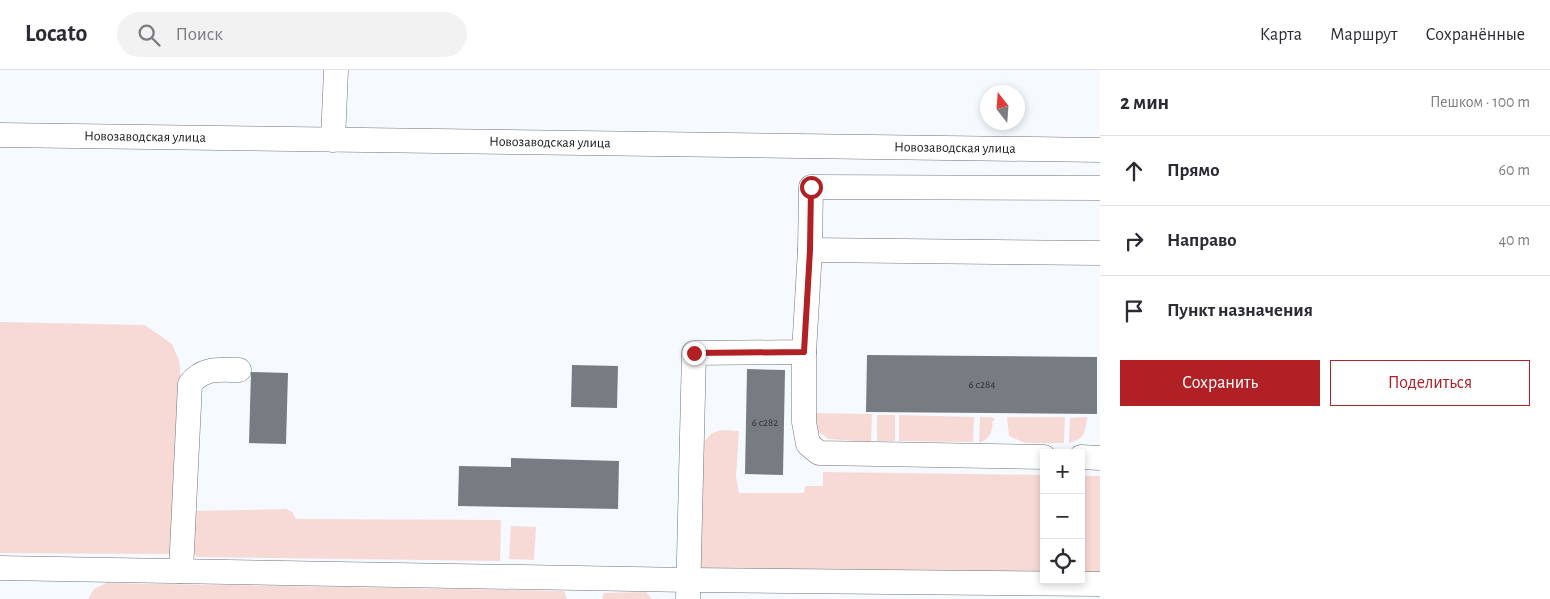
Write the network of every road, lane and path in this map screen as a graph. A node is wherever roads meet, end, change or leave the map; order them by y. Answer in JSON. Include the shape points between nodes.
{"nodes":[{"id":1,"x":336,"y":70,"type":"edge"},
{"id":2,"x":0,"y":135,"type":"edge"},
{"id":3,"x":333,"y":140,"type":"junction"},
{"id":4,"x":1100,"y":150,"type":"edge"},
{"id":5,"x":1100,"y":188,"type":"edge"},
{"id":6,"x":810,"y":250,"type":"junction"},
{"id":7,"x":1100,"y":253,"type":"edge"},
{"id":8,"x":804,"y":352,"type":"junction"},
{"id":9,"x":239,"y":370,"type":"dead end"},
{"id":10,"x":1040,"y":457,"type":"edge"},
{"id":11,"x":1085,"y":458,"type":"edge"},
{"id":12,"x":1100,"y":458,"type":"edge"},
{"id":13,"x":0,"y":568,"type":"edge"},
{"id":14,"x":181,"y":571,"type":"junction"},
{"id":15,"x":1100,"y":584,"type":"edge"},
{"id":16,"x":688,"y":589,"type":"edge"}],
"edges":[{"from":1,"to":3,"type":"street"},
{"from":2,"to":3,"type":"street","name":"Новозаводская улица"},
{"from":3,"to":4,"type":"street","name":"Новозаводская улица"},
{"from":5,"to":6,"type":"street","via":[[811,187]]},
{"from":6,"to":7,"type":"street"},
{"from":6,"to":8,"type":"street"},
{"from":8,"to":10,"type":"street","via":[[804,422],[808,444],[819,453]]},
{"from":8,"to":16,"type":"street","via":[[694,353]]},
{"from":9,"to":14,"type":"street","via":[[210,370],[196,376],[190,384]]},
{"from":11,"to":12,"type":"street"},
{"from":13,"to":14,"type":"street"},
{"from":14,"to":16,"type":"street"},
{"from":15,"to":16,"type":"street"}]}
